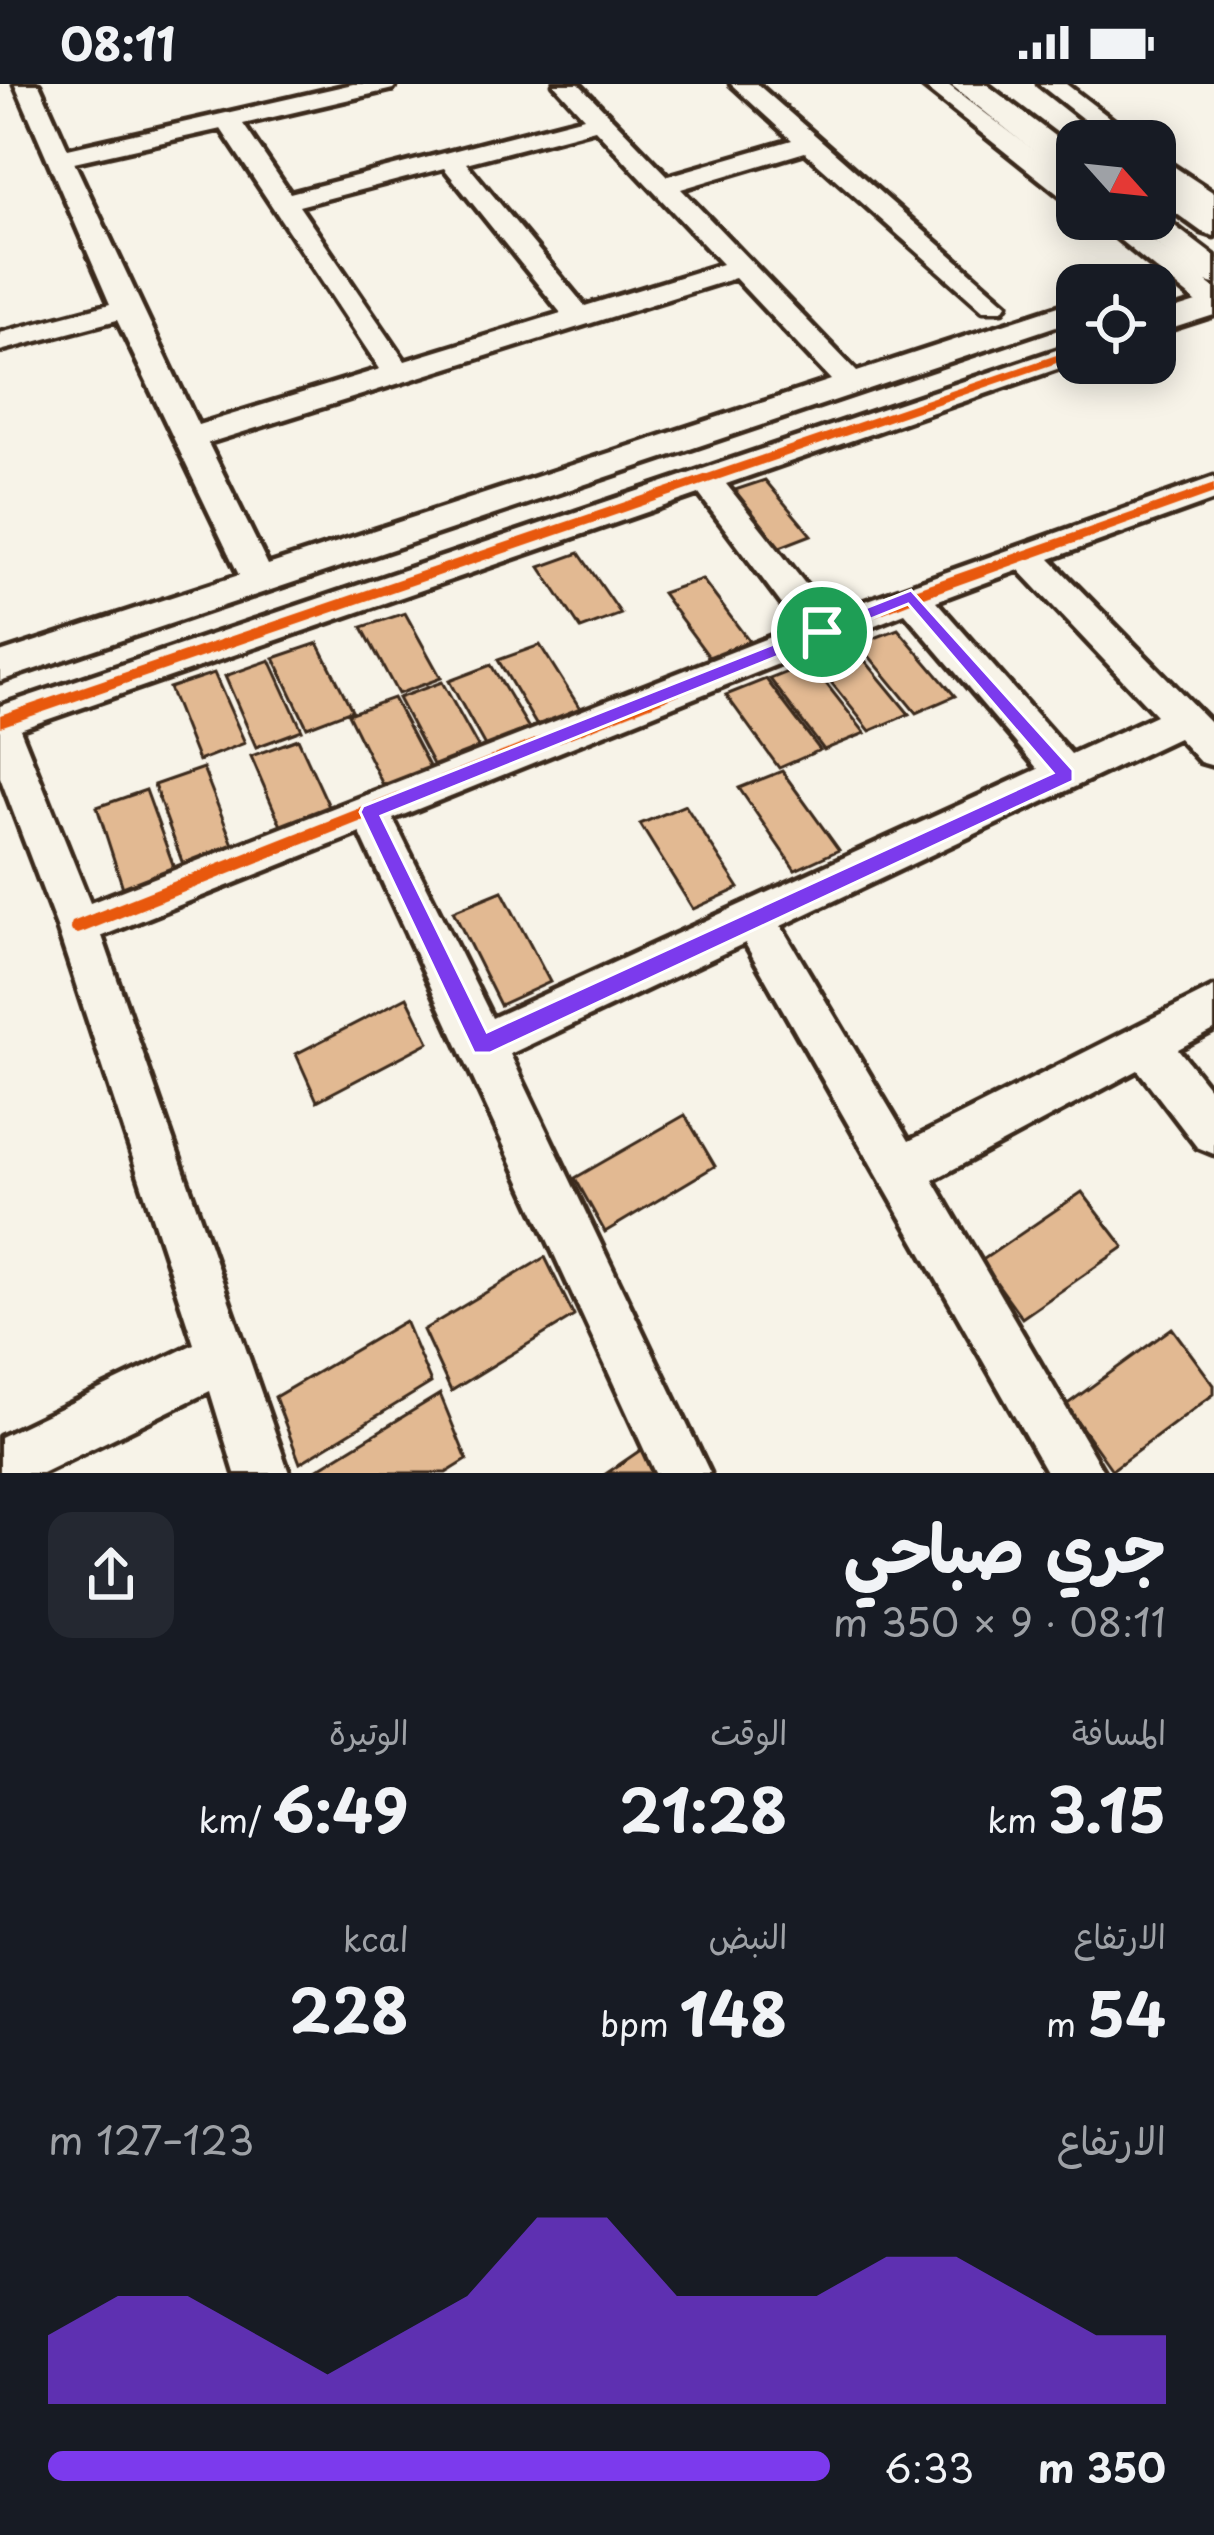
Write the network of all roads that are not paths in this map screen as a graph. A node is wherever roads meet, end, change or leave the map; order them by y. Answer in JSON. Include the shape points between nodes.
{"nodes":[{"id":1,"x":23,"y":84,"type":"edge"},
{"id":2,"x":381,"y":84,"type":"edge"},
{"id":3,"x":566,"y":84,"type":"edge"},
{"id":4,"x":743,"y":84,"type":"edge"},
{"id":5,"x":932,"y":84,"type":"edge"},
{"id":6,"x":966,"y":84,"type":"edge"},
{"id":7,"x":1019,"y":84,"type":"edge"},
{"id":8,"x":1052,"y":84,"type":"edge"},
{"id":9,"x":0,"y":88,"type":"edge"},
{"id":10,"x":228,"y":120,"type":"junction"},
{"id":11,"x":600,"y":120,"type":"junction"},
{"id":12,"x":1069,"y":120,"type":"edge"},
{"id":13,"x":1099,"y":120,"type":"edge"},
{"id":14,"x":809,"y":142,"type":"junction"},
{"id":15,"x":1056,"y":153,"type":"edge"},
{"id":16,"x":60,"y":158,"type":"junction"},
{"id":17,"x":450,"y":159,"type":"junction"},
{"id":18,"x":1176,"y":178,"type":"edge"},
{"id":19,"x":1056,"y":180,"type":"edge"},
{"id":20,"x":663,"y":186,"type":"junction"},
{"id":21,"x":1176,"y":197,"type":"edge"},
{"id":22,"x":282,"y":203,"type":"junction"},
{"id":23,"x":1214,"y":206,"type":"edge"},
{"id":24,"x":1214,"y":225,"type":"edge"},
{"id":25,"x":1134,"y":240,"type":"edge"},
{"id":26,"x":1157,"y":240,"type":"edge"},
{"id":27,"x":741,"y":267,"type":"junction"},
{"id":28,"x":1182,"y":278,"type":"edge"},
{"id":29,"x":993,"y":304,"type":"dead end"},
{"id":30,"x":1214,"y":304,"type":"edge"},
{"id":31,"x":126,"y":309,"type":"junction"},
{"id":32,"x":1056,"y":316,"type":"edge"},
{"id":33,"x":1176,"y":318,"type":"edge"},
{"id":34,"x":581,"y":320,"type":"junction"},
{"id":35,"x":0,"y":342,"type":"edge"},
{"id":36,"x":1056,"y":359,"type":"edge"},
{"id":37,"x":398,"y":373,"type":"junction"},
{"id":38,"x":852,"y":384,"type":"junction"},
{"id":39,"x":190,"y":438,"type":"junction"},
{"id":40,"x":705,"y":479,"type":"junction"},
{"id":41,"x":1209,"y":496,"type":"edge"},
{"id":42,"x":1024,"y":555,"type":"junction"},
{"id":43,"x":260,"y":581,"type":"junction"},
{"id":44,"x":911,"y":596,"type":"junction"},
{"id":45,"x":822,"y":632,"type":"junction"},
{"id":46,"x":0,"y":667,"type":"edge"},
{"id":47,"x":1183,"y":719,"type":"junction"},
{"id":48,"x":0,"y":724,"type":"edge"},
{"id":49,"x":1214,"y":751,"type":"edge"},
{"id":50,"x":1066,"y":775,"type":"junction"},
{"id":51,"x":370,"y":812,"type":"junction"},
{"id":52,"x":754,"y":920,"type":"junction"},
{"id":53,"x":78,"y":927,"type":"junction"},
{"id":54,"x":1214,"y":1007,"type":"edge"},
{"id":55,"x":1145,"y":1043,"type":"junction"},
{"id":56,"x":482,"y":1046,"type":"junction"},
{"id":57,"x":1214,"y":1131,"type":"edge"},
{"id":58,"x":901,"y":1171,"type":"junction"},
{"id":59,"x":214,"y":1322,"type":"junction"},
{"id":60,"x":0,"y":1465,"type":"edge"},
{"id":61,"x":262,"y":1473,"type":"edge"},
{"id":62,"x":683,"y":1473,"type":"edge"},
{"id":63,"x":1077,"y":1473,"type":"edge"}],
"edges":[{"from":1,"to":9,"type":"street"},
{"from":1,"to":16,"type":"street"},
{"from":2,"to":10,"type":"street"},
{"from":3,"to":11,"type":"street"},
{"from":4,"to":14,"type":"street"},
{"from":5,"to":19,"type":"street"},
{"from":6,"to":15,"type":"street"},
{"from":7,"to":12,"type":"street"},
{"from":8,"to":13,"type":"street"},
{"from":10,"to":16,"type":"street"},
{"from":10,"to":22,"type":"street"},
{"from":11,"to":17,"type":"street"},
{"from":11,"to":20,"type":"street"},
{"from":14,"to":20,"type":"street"},
{"from":14,"to":29,"type":"street"},
{"from":16,"to":31,"type":"street"},
{"from":17,"to":22,"type":"street"},
{"from":17,"to":34,"type":"street"},
{"from":18,"to":23,"type":"street"},
{"from":20,"to":27,"type":"street"},
{"from":21,"to":24,"type":"street"},
{"from":22,"to":37,"type":"street"},
{"from":25,"to":28,"type":"street"},
{"from":26,"to":28,"type":"street"},
{"from":27,"to":34,"type":"street"},
{"from":27,"to":38,"type":"street"},
{"from":28,"to":30,"type":"street"},
{"from":30,"to":33,"type":"street"},
{"from":31,"to":35,"type":"street"},
{"from":31,"to":39,"type":"street"},
{"from":32,"to":38,"type":"street"},
{"from":34,"to":37,"type":"street"},
{"from":36,"to":40,"type":"street"},
{"from":37,"to":39,"type":"street"},
{"from":38,"to":43,"type":"street"},
{"from":39,"to":43,"type":"street"},
{"from":40,"to":45,"type":"street"},
{"from":40,"to":48,"type":"street"},
{"from":41,"to":42,"type":"street"},
{"from":42,"to":44,"type":"street"},
{"from":42,"to":47,"type":"street"},
{"from":43,"to":46,"type":"street"},
{"from":44,"to":45,"type":"street"},
{"from":44,"to":50,"type":"street"},
{"from":45,"to":51,"type":"street"},
{"from":47,"to":49,"type":"street"},
{"from":47,"to":50,"type":"street"},
{"from":48,"to":53,"type":"street"},
{"from":50,"to":52,"type":"street"},
{"from":51,"to":53,"type":"street"},
{"from":51,"to":56,"type":"street"},
{"from":52,"to":56,"type":"street"},
{"from":52,"to":58,"type":"street"},
{"from":53,"to":59,"type":"street"},
{"from":54,"to":55,"type":"street"},
{"from":55,"to":57,"type":"street"},
{"from":55,"to":58,"type":"street"},
{"from":56,"to":62,"type":"street"},
{"from":58,"to":63,"type":"street"},
{"from":59,"to":60,"type":"street","via":[[224,1357]]},
{"from":59,"to":61,"type":"street"}]}
